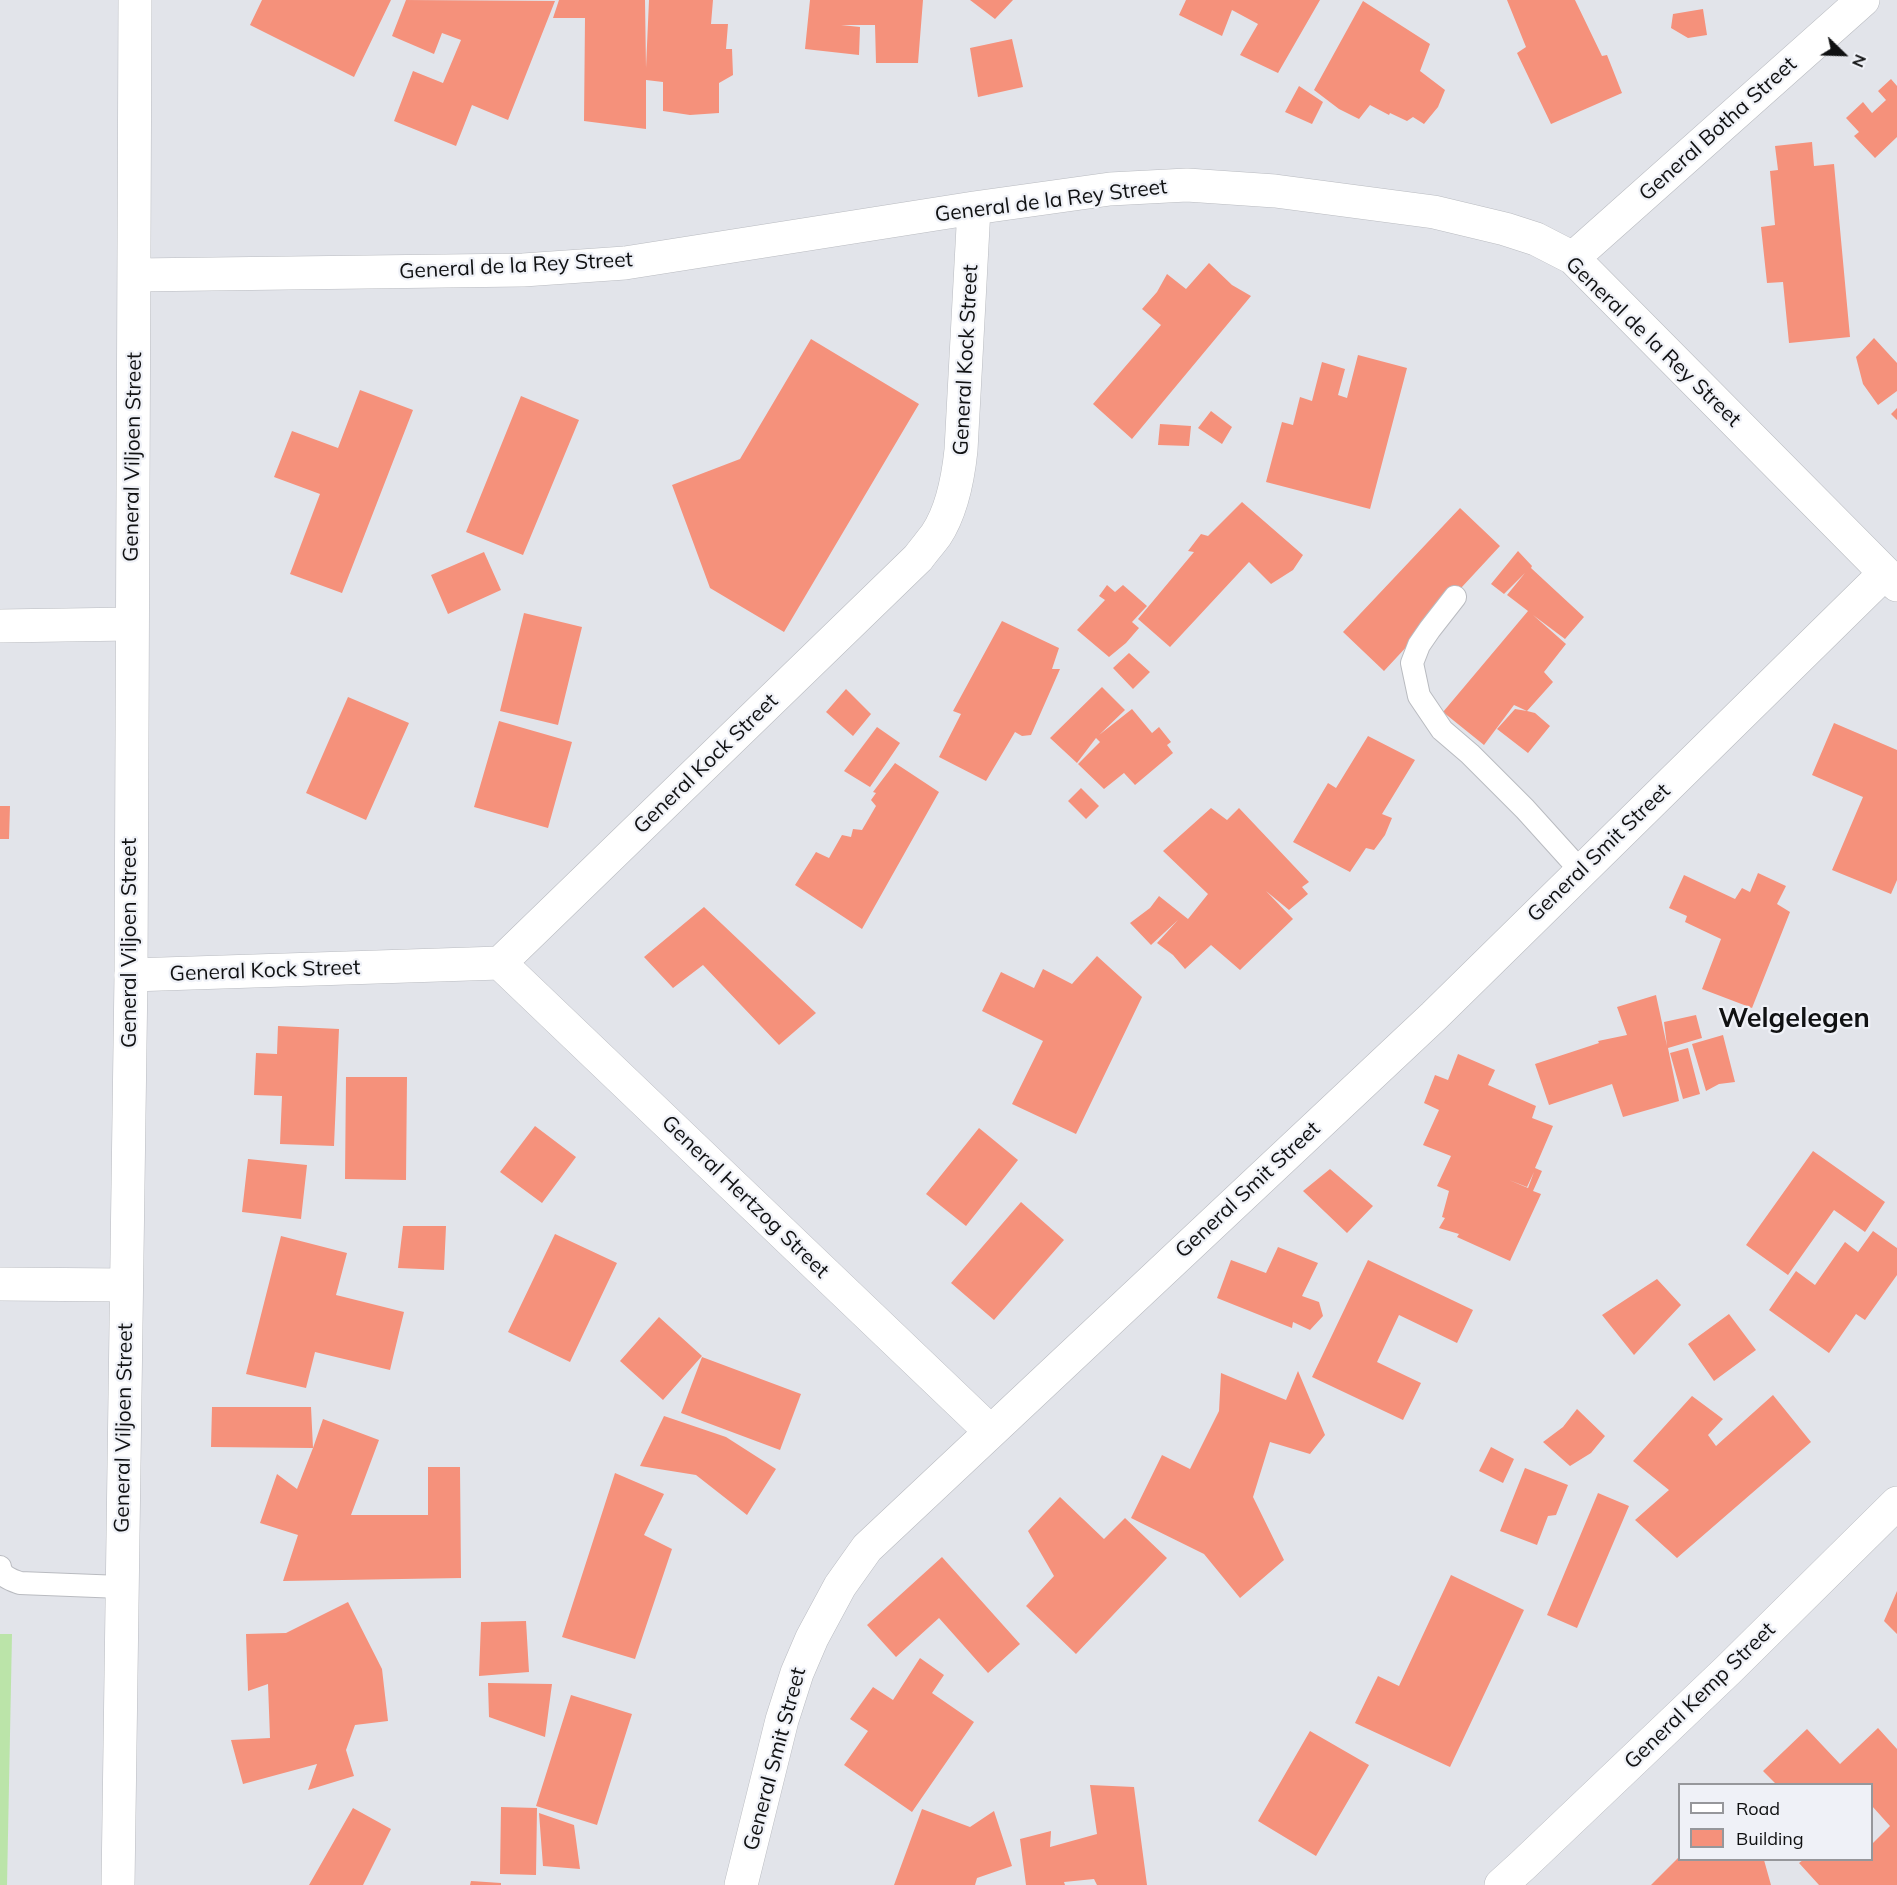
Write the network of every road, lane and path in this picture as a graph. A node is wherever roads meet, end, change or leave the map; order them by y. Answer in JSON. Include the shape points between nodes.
{"nodes":[{"id":1,"x":135,"y":0,"type":"edge"},
{"id":2,"x":1863,"y":0,"type":"edge"},
{"id":3,"x":974,"y":208,"type":"junction"},
{"id":4,"x":1573,"y":258,"type":"junction"},
{"id":5,"x":135,"y":275,"type":"junction"},
{"id":6,"x":1891,"y":579,"type":"edge"},
{"id":7,"x":1455,"y":597,"type":"dead end"},
{"id":8,"x":131,"y":624,"type":"junction"},
{"id":9,"x":0,"y":626,"type":"edge"},
{"id":10,"x":1581,"y":871,"type":"junction"},
{"id":11,"x":500,"y":963,"type":"junction"},
{"id":12,"x":130,"y":975,"type":"junction"},
{"id":13,"x":0,"y":1284,"type":"edge"},
{"id":14,"x":126,"y":1285,"type":"junction"},
{"id":15,"x":990,"y":1431,"type":"junction"},
{"id":16,"x":1897,"y":1503,"type":"edge"},
{"id":17,"x":0,"y":1567,"type":"edge"},
{"id":18,"x":121,"y":1587,"type":"junction"},
{"id":19,"x":118,"y":1885,"type":"edge"},
{"id":20,"x":741,"y":1885,"type":"edge"},
{"id":21,"x":1500,"y":1885,"type":"edge"}],
"edges":[{"from":1,"to":5,"type":"street","name":"General Viljoen Street"},
{"from":2,"to":4,"type":"street","name":"General Botha Street"},
{"from":3,"to":4,"type":"street","name":"General de la Rey Street","via":[[1110,189],[1187,185],[1275,191],[1434,212],[1536,239]]},
{"from":3,"to":5,"type":"street","name":"General de la Rey Street","via":[[625,263],[524,270]]},
{"from":3,"to":11,"type":"street","name":"General Kock Street","via":[[962,450],[954,492],[937,534],[918,558]]},
{"from":4,"to":6,"type":"street","name":"General de la Rey Street"},
{"from":5,"to":8,"type":"street","name":"General Viljoen Street"},
{"from":6,"to":10,"type":"street","name":"General Smit Street"},
{"from":7,"to":10,"type":"lane","via":[[1419,645],[1412,663],[1419,696],[1442,730],[1525,809]]},
{"from":8,"to":9,"type":"street"},
{"from":8,"to":12,"type":"street","name":"General Viljoen Street"},
{"from":10,"to":15,"type":"street","name":"General Smit Street","via":[[1434,1016]]},
{"from":11,"to":12,"type":"street","name":"General Kock Street"},
{"from":11,"to":15,"type":"street","name":"General Hertzog Street"},
{"from":12,"to":14,"type":"street","name":"General Viljoen Street"},
{"from":13,"to":14,"type":"street"},
{"from":14,"to":18,"type":"street","name":"General Viljoen Street"},
{"from":15,"to":20,"type":"street","name":"General Smit Street","via":[[867,1548],[840,1586],[797,1673]]},
{"from":16,"to":21,"type":"street","name":"General Kemp Street"},
{"from":17,"to":18,"type":"lane","via":[[8,1578],[20,1582]]},
{"from":18,"to":19,"type":"street","name":"General Viljoen Street"}]}
